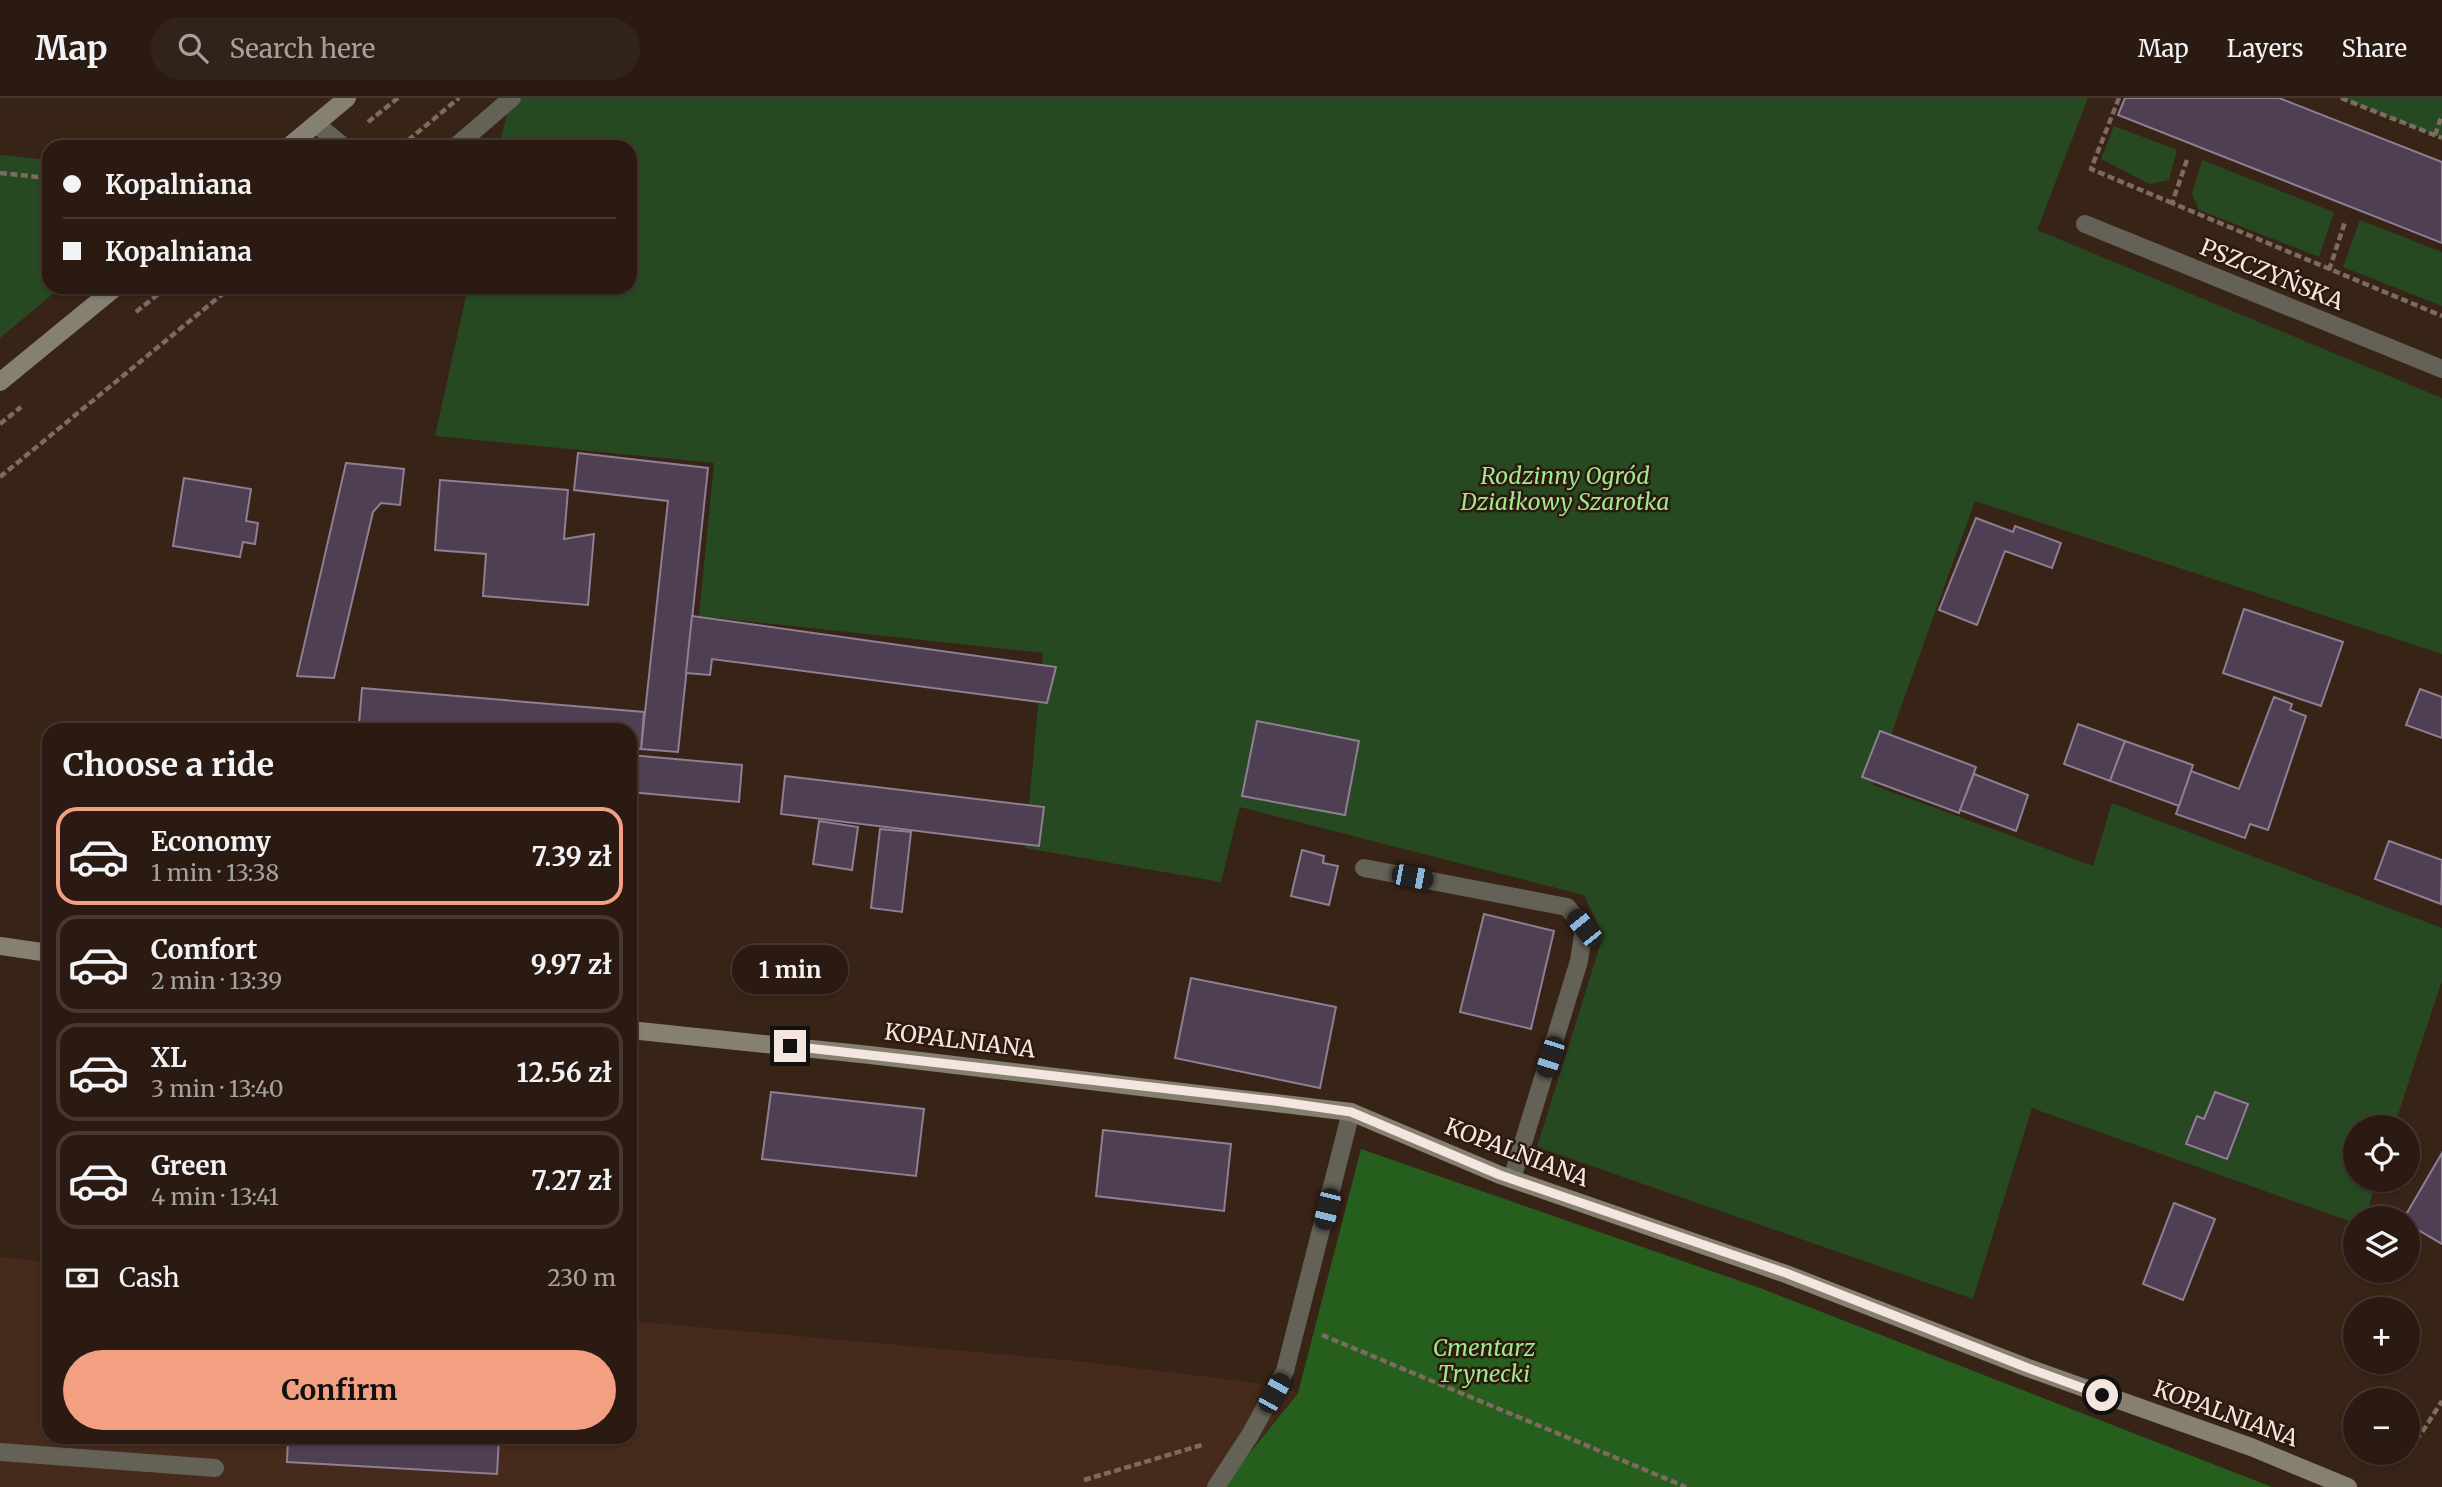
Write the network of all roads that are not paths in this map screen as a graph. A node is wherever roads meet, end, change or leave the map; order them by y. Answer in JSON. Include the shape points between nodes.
{"nodes":[{"id":1,"x":347,"y":98,"type":"edge"},
{"id":2,"x":512,"y":98,"type":"edge"},
{"id":3,"x":316,"y":124,"type":"junction"},
{"id":4,"x":297,"y":140,"type":"edge"},
{"id":5,"x":335,"y":140,"type":"edge"},
{"id":6,"x":463,"y":140,"type":"edge"},
{"id":7,"x":2085,"y":224,"type":"dead end"},
{"id":8,"x":107,"y":294,"type":"edge"},
{"id":9,"x":2442,"y":369,"type":"edge"},
{"id":10,"x":0,"y":382,"type":"edge"},
{"id":11,"x":1364,"y":868,"type":"dead end"},
{"id":12,"x":0,"y":946,"type":"edge"},
{"id":13,"x":42,"y":952,"type":"edge"},
{"id":14,"x":637,"y":1031,"type":"edge"},
{"id":15,"x":1351,"y":1112,"type":"junction"},
{"id":16,"x":1512,"y":1179,"type":"junction"},
{"id":17,"x":0,"y":1452,"type":"edge"},
{"id":18,"x":215,"y":1468,"type":"dead end"},
{"id":19,"x":1216,"y":1487,"type":"edge"},
{"id":20,"x":2348,"y":1487,"type":"edge"}],
"edges":[{"from":1,"to":3,"type":"street"},
{"from":2,"to":6,"type":"street"},
{"from":3,"to":4,"type":"street"},
{"from":3,"to":5,"type":"street"},
{"from":7,"to":9,"type":"street","name":"PSZCZYŃSKA"},
{"from":8,"to":10,"type":"street"},
{"from":11,"to":16,"type":"street","via":[[1567,908],[1584,928],[1579,961]]},
{"from":12,"to":13,"type":"street"},
{"from":14,"to":15,"type":"street","name":"KOPALNIANA"},
{"from":15,"to":16,"type":"street","name":"KOPALNIANA"},
{"from":15,"to":19,"type":"street","via":[[1285,1371]]},
{"from":16,"to":20,"type":"street","name":"KOPALNIANA","via":[[1786,1273]]},
{"from":17,"to":18,"type":"street"}]}
